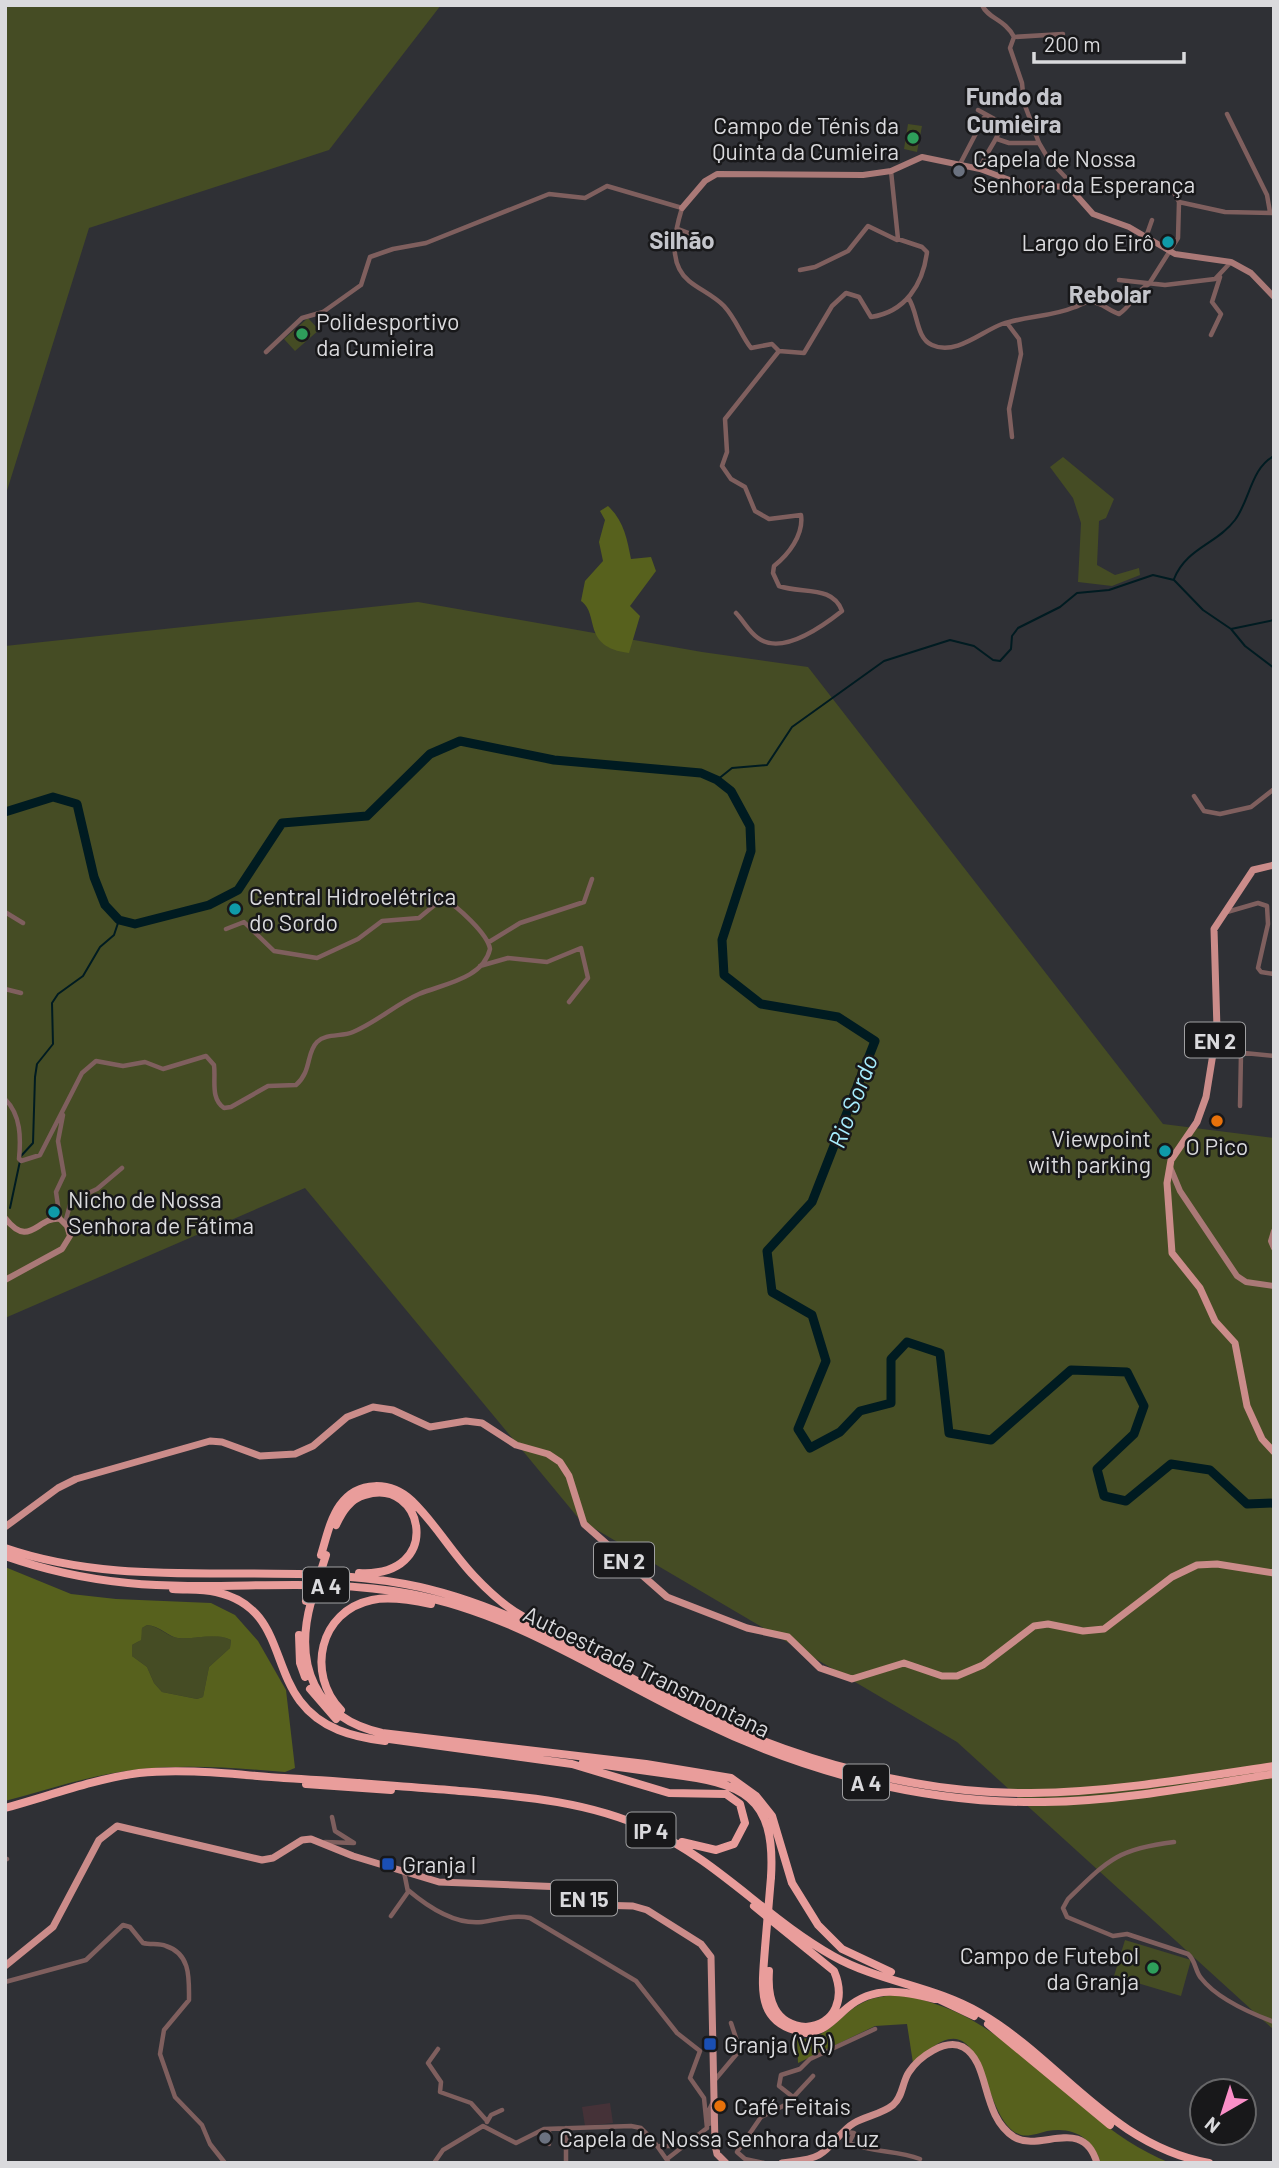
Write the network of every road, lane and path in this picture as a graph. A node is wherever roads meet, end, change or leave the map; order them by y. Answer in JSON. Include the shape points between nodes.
{"nodes":[{"id":1,"x":982,"y":5,"type":"edge"},
{"id":2,"x":1063,"y":34,"type":"dead end"},
{"id":3,"x":1014,"y":37,"type":"junction"},
{"id":4,"x":978,"y":110,"type":"dead end"},
{"id":5,"x":1227,"y":114,"type":"dead end"},
{"id":6,"x":985,"y":116,"type":"junction"},
{"id":7,"x":997,"y":139,"type":"junction"},
{"id":8,"x":1039,"y":143,"type":"junction"},
{"id":9,"x":960,"y":164,"type":"junction"},
{"id":10,"x":980,"y":169,"type":"junction"},
{"id":11,"x":891,"y":171,"type":"junction"},
{"id":12,"x":1171,"y":187,"type":"dead end"},
{"id":13,"x":1073,"y":190,"type":"junction"},
{"id":14,"x":1179,"y":202,"type":"junction"},
{"id":15,"x":682,"y":208,"type":"junction"},
{"id":16,"x":1272,"y":212,"type":"edge"},
{"id":17,"x":1152,"y":219,"type":"dead end"},
{"id":18,"x":678,"y":229,"type":"junction"},
{"id":19,"x":694,"y":235,"type":"dead end"},
{"id":20,"x":1146,"y":237,"type":"junction"},
{"id":21,"x":899,"y":240,"type":"junction"},
{"id":22,"x":1168,"y":250,"type":"junction"},
{"id":23,"x":1231,"y":262,"type":"junction"},
{"id":24,"x":800,"y":270,"type":"dead end"},
{"id":25,"x":1220,"y":276,"type":"junction"},
{"id":26,"x":1119,"y":281,"type":"dead end"},
{"id":27,"x":1149,"y":284,"type":"junction"},
{"id":28,"x":1274,"y":297,"type":"edge"},
{"id":29,"x":909,"y":299,"type":"junction"},
{"id":30,"x":1007,"y":323,"type":"junction"},
{"id":31,"x":1212,"y":335,"type":"dead end"},
{"id":32,"x":779,"y":351,"type":"junction"},
{"id":33,"x":266,"y":352,"type":"dead end"},
{"id":34,"x":1012,"y":437,"type":"dead end"},
{"id":35,"x":736,"y":612,"type":"dead end"},
{"id":36,"x":1274,"y":789,"type":"edge"},
{"id":37,"x":1194,"y":796,"type":"dead end"},
{"id":38,"x":1274,"y":865,"type":"edge"},
{"id":39,"x":592,"y":879,"type":"dead end"},
{"id":40,"x":1265,"y":904,"type":"junction"},
{"id":41,"x":1274,"y":906,"type":"edge"},
{"id":42,"x":5,"y":912,"type":"edge"},
{"id":43,"x":1223,"y":914,"type":"junction"},
{"id":44,"x":23,"y":923,"type":"dead end"},
{"id":45,"x":226,"y":929,"type":"dead end"},
{"id":46,"x":489,"y":942,"type":"junction"},
{"id":47,"x":480,"y":966,"type":"junction"},
{"id":48,"x":1274,"y":974,"type":"edge"},
{"id":49,"x":5,"y":989,"type":"edge"},
{"id":50,"x":21,"y":993,"type":"dead end"},
{"id":51,"x":569,"y":1002,"type":"dead end"},
{"id":52,"x":1214,"y":1050,"type":"junction"},
{"id":53,"x":1241,"y":1054,"type":"junction"},
{"id":54,"x":1274,"y":1056,"type":"edge"},
{"id":55,"x":5,"y":1099,"type":"edge"},
{"id":56,"x":1240,"y":1106,"type":"dead end"},
{"id":57,"x":65,"y":1107,"type":"junction"},
{"id":58,"x":1169,"y":1165,"type":"junction"},
{"id":59,"x":121,"y":1168,"type":"dead end"},
{"id":60,"x":1168,"y":1198,"type":"junction"},
{"id":61,"x":1184,"y":1198,"type":"junction"},
{"id":62,"x":5,"y":1218,"type":"edge"},
{"id":63,"x":62,"y":1221,"type":"junction"},
{"id":64,"x":1274,"y":1231,"type":"edge"},
{"id":65,"x":1274,"y":1248,"type":"edge"},
{"id":66,"x":5,"y":1280,"type":"edge"},
{"id":67,"x":1274,"y":1286,"type":"edge"},
{"id":68,"x":1274,"y":1452,"type":"edge"},
{"id":69,"x":5,"y":1527,"type":"edge"},
{"id":70,"x":5,"y":1548,"type":"edge"},
{"id":71,"x":324,"y":1555,"type":"junction"},
{"id":72,"x":5,"y":1556,"type":"edge"},
{"id":73,"x":45,"y":1564,"type":"junction"},
{"id":74,"x":1274,"y":1573,"type":"edge"},
{"id":75,"x":335,"y":1575,"type":"junction"},
{"id":76,"x":157,"y":1584,"type":"junction"},
{"id":77,"x":491,"y":1617,"type":"junction"},
{"id":78,"x":566,"y":1642,"type":"junction"},
{"id":79,"x":398,"y":1738,"type":"junction"},
{"id":80,"x":475,"y":1748,"type":"junction"},
{"id":81,"x":549,"y":1761,"type":"junction"},
{"id":82,"x":1274,"y":1766,"type":"edge"},
{"id":83,"x":1274,"y":1774,"type":"edge"},
{"id":84,"x":495,"y":1794,"type":"junction"},
{"id":85,"x":5,"y":1810,"type":"edge"},
{"id":86,"x":767,"y":1811,"type":"junction"},
{"id":87,"x":332,"y":1817,"type":"dead end"},
{"id":88,"x":320,"y":1841,"type":"junction"},
{"id":89,"x":1174,"y":1842,"type":"dead end"},
{"id":90,"x":404,"y":1872,"type":"junction"},
{"id":91,"x":774,"y":1879,"type":"junction"},
{"id":92,"x":731,"y":1886,"type":"junction"},
{"id":93,"x":408,"y":1891,"type":"junction"},
{"id":94,"x":391,"y":1916,"type":"dead end"},
{"id":95,"x":5,"y":1966,"type":"edge"},
{"id":96,"x":5,"y":1982,"type":"edge"},
{"id":97,"x":945,"y":2001,"type":"junction"},
{"id":98,"x":1274,"y":2022,"type":"edge"},
{"id":99,"x":731,"y":2023,"type":"dead end"},
{"id":100,"x":875,"y":2029,"type":"dead end"},
{"id":101,"x":806,"y":2030,"type":"junction"},
{"id":102,"x":438,"y":2049,"type":"dead end"},
{"id":103,"x":813,"y":2076,"type":"dead end"},
{"id":104,"x":714,"y":2081,"type":"junction"},
{"id":105,"x":794,"y":2098,"type":"junction"},
{"id":106,"x":714,"y":2101,"type":"junction"},
{"id":107,"x":1092,"y":2103,"type":"junction"},
{"id":108,"x":502,"y":2110,"type":"dead end"},
{"id":109,"x":486,"y":2124,"type":"junction"},
{"id":110,"x":707,"y":2128,"type":"junction"},
{"id":111,"x":549,"y":2129,"type":"junction"},
{"id":112,"x":566,"y":2129,"type":"junction"},
{"id":113,"x":842,"y":2133,"type":"junction"},
{"id":114,"x":679,"y":2139,"type":"dead end"},
{"id":115,"x":550,"y":2144,"type":"dead end"},
{"id":116,"x":660,"y":2146,"type":"junction"},
{"id":117,"x":920,"y":2159,"type":"dead end"},
{"id":118,"x":668,"y":2161,"type":"edge"},
{"id":119,"x":225,"y":2163,"type":"edge"},
{"id":120,"x":434,"y":2163,"type":"edge"},
{"id":121,"x":566,"y":2163,"type":"edge"},
{"id":122,"x":724,"y":2163,"type":"edge"},
{"id":123,"x":764,"y":2163,"type":"edge"},
{"id":124,"x":782,"y":2163,"type":"edge"},
{"id":125,"x":1097,"y":2163,"type":"edge"},
{"id":126,"x":1192,"y":2163,"type":"edge"},
{"id":127,"x":1209,"y":2163,"type":"edge"}],
"edges":[{"from":1,"to":3,"type":"street","via":[[984,11],[1008,24]]},
{"from":2,"to":3,"type":"street"},
{"from":3,"to":8,"type":"street","via":[[1010,48]]},
{"from":4,"to":6,"type":"street"},
{"from":5,"to":16,"type":"street"},
{"from":6,"to":7,"type":"street","via":[[998,121]]},
{"from":6,"to":9,"type":"street"},
{"from":7,"to":8,"type":"street"},
{"from":7,"to":10,"type":"street","via":[[986,150]]},
{"from":8,"to":13,"type":"street"},
{"from":9,"to":10,"type":"street"},
{"from":9,"to":11,"type":"street","via":[[922,157]]},
{"from":10,"to":13,"type":"street","via":[[1023,185],[1064,185]]},
{"from":11,"to":15,"type":"street","via":[[863,175],[717,174]]},
{"from":11,"to":21,"type":"street"},
{"from":12,"to":14,"type":"street"},
{"from":13,"to":20,"type":"street","via":[[1089,212]]},
{"from":14,"to":16,"type":"street","via":[[1225,212]]},
{"from":14,"to":22,"type":"street","via":[[1181,227]]},
{"from":15,"to":18,"type":"street"},
{"from":15,"to":33,"type":"street","via":[[610,187],[585,198],[549,194],[426,243],[370,257],[361,285],[323,312],[302,318]]},
{"from":17,"to":20,"type":"street"},
{"from":18,"to":19,"type":"street"},
{"from":18,"to":32,"type":"street","via":[[674,242],[682,273],[726,309],[751,348],[772,344]]},
{"from":20,"to":22,"type":"street"},
{"from":21,"to":24,"type":"street","via":[[868,226],[848,251]]},
{"from":21,"to":29,"type":"street","via":[[927,252],[917,288]]},
{"from":22,"to":23,"type":"street","via":[[1180,256]]},
{"from":22,"to":27,"type":"street"},
{"from":23,"to":25,"type":"street"},
{"from":23,"to":28,"type":"street","via":[[1251,273]]},
{"from":25,"to":27,"type":"street"},
{"from":25,"to":31,"type":"street","via":[[1212,302],[1221,314]]},
{"from":26,"to":27,"type":"street"},
{"from":27,"to":30,"type":"street","via":[[1140,288],[1119,314],[1094,301]]},
{"from":29,"to":30,"type":"street","via":[[920,332],[930,345],[956,345]]},
{"from":29,"to":32,"type":"street","via":[[871,317],[859,297],[846,293],[832,306],[804,353]]},
{"from":30,"to":34,"type":"street","via":[[1019,339],[1021,354],[1010,405]]},
{"from":32,"to":35,"type":"street","via":[[725,419],[722,466],[731,479],[745,487],[755,511],[769,519],[801,515],[802,525],[789,554],[774,566],[779,586],[828,593],[838,600],[842,611],[797,640],[776,643],[757,638]]},
{"from":36,"to":37,"type":"street","via":[[1252,806],[1220,814],[1204,811]]},
{"from":38,"to":43,"type":"main road","number":"EN 2","via":[[1253,870]]},
{"from":39,"to":46,"type":"street","via":[[584,902],[521,922]]},
{"from":40,"to":41,"type":"street"},
{"from":40,"to":43,"type":"street"},
{"from":40,"to":48,"type":"street","via":[[1268,925],[1258,970]]},
{"from":42,"to":44,"type":"street"},
{"from":43,"to":52,"type":"main road","number":"EN 2","via":[[1213,936]]},
{"from":45,"to":46,"type":"street","via":[[244,922],[274,951],[317,958],[359,938],[383,920],[418,919],[443,898],[467,916]]},
{"from":46,"to":47,"type":"street","via":[[489,953]]},
{"from":47,"to":51,"type":"street","via":[[508,958],[547,962],[581,948],[587,978]]},
{"from":47,"to":57,"type":"street","via":[[353,1032],[322,1039],[314,1046],[309,1069],[298,1084],[267,1086],[232,1107],[218,1104],[214,1064],[201,1055],[163,1069],[145,1062],[123,1066],[95,1061],[84,1070]]},
{"from":49,"to":50,"type":"street"},
{"from":52,"to":53,"type":"street"},
{"from":52,"to":58,"type":"main road","number":"EN 2","via":[[1202,1112]]},
{"from":53,"to":54,"type":"street"},
{"from":53,"to":56,"type":"street"},
{"from":55,"to":57,"type":"street","via":[[13,1108],[20,1134],[21,1161],[40,1154]]},
{"from":57,"to":63,"type":"street","via":[[58,1139],[64,1174],[56,1191]]},
{"from":58,"to":60,"type":"main road"},
{"from":58,"to":61,"type":"street"},
{"from":59,"to":63,"type":"street","via":[[97,1189],[71,1200]]},
{"from":60,"to":61,"type":"street"},
{"from":60,"to":68,"type":"main road","via":[[1172,1253],[1202,1290],[1215,1321],[1235,1343],[1246,1403],[1262,1440]]},
{"from":61,"to":67,"type":"street","via":[[1237,1276]]},
{"from":62,"to":63,"type":"street","via":[[24,1232],[54,1218]]},
{"from":63,"to":66,"type":"street","via":[[69,1236],[64,1247]]},
{"from":64,"to":65,"type":"street"},
{"from":69,"to":74,"type":"main road","number":"EN 2","via":[[76,1479],[210,1441],[259,1456],[295,1454],[313,1446],[345,1418],[376,1407],[430,1427],[480,1422],[516,1445],[554,1457],[568,1474],[584,1524],[665,1596],[747,1628],[788,1637],[818,1666],[848,1678],[861,1678],[904,1662],[939,1675],[957,1676],[982,1665],[1037,1625],[1104,1629],[1172,1577],[1197,1565]]},
{"from":70,"to":73,"type":"highway","name":"Autoestrada Transmontana","number":"A 4"},
{"from":71,"to":75,"type":"highway","via":[[338,1520],[360,1496],[384,1492],[398,1497],[412,1514],[415,1545],[400,1565],[386,1573]]},
{"from":71,"to":78,"type":"highway","via":[[333,1520],[347,1497],[369,1486],[397,1490],[411,1500],[496,1598]]},
{"from":71,"to":79,"type":"highway","bridge":true,"via":[[309,1602],[304,1643],[316,1690],[353,1724]]},
{"from":72,"to":73,"type":"highway","name":"Autoestrada Transmontana","number":"A 4"},
{"from":73,"to":75,"type":"highway","name":"Autoestrada Transmontana","number":"A 4","via":[[158,1575]]},
{"from":73,"to":76,"type":"highway","name":"Autoestrada Transmontana","number":"A 4","via":[[85,1577]]},
{"from":75,"to":78,"type":"highway","name":"Autoestrada Transmontana","number":"A 4","via":[[458,1597],[494,1608]]},
{"from":76,"to":77,"type":"highway","name":"Autoestrada Transmontana","number":"A 4","via":[[364,1587],[412,1594]]},
{"from":76,"to":79,"type":"highway","via":[[217,1592],[241,1602],[268,1628],[291,1684],[310,1712],[344,1733]]},
{"from":77,"to":79,"type":"highway","via":[[422,1602],[382,1599],[358,1605],[334,1622],[324,1640],[320,1663],[328,1695],[355,1720]]},
{"from":77,"to":83,"type":"highway","name":"Autoestrada Transmontana","number":"A 4","via":[[767,1752],[878,1784],[945,1796],[1045,1802]]},
{"from":78,"to":82,"type":"highway","name":"Autoestrada Transmontana","number":"A 4","via":[[701,1714],[810,1756],[884,1777],[1028,1793],[1135,1786]]},
{"from":79,"to":80,"type":"highway"},
{"from":80,"to":81,"type":"highway"},
{"from":80,"to":86,"type":"highway","via":[[717,1773],[744,1785]]},
{"from":81,"to":84,"type":"highway","via":[[593,1769],[655,1790],[726,1794],[740,1804],[743,1831],[728,1847],[702,1849],[598,1808],[545,1797]]},
{"from":81,"to":91,"type":"highway","via":[[729,1784],[752,1800],[762,1814],[772,1847]]},
{"from":84,"to":85,"type":"highway","number":"IP 4","via":[[360,1782],[138,1773]]},
{"from":84,"to":107,"type":"highway","number":"IP 4","via":[[591,1808],[672,1841],[836,1958],[946,1996],[990,2019]]},
{"from":85,"to":92,"type":"highway","number":"IP 4","via":[[139,1777],[171,1775],[536,1801],[596,1812],[655,1835]]},
{"from":86,"to":91,"type":"highway","via":[[777,1847]]},
{"from":86,"to":107,"type":"highway","via":[[802,1903],[831,1939],[872,1966],[989,2014]]},
{"from":87,"to":88,"type":"street","via":[[335,1830],[354,1844]]},
{"from":88,"to":90,"type":"main road","number":"EN 15"},
{"from":88,"to":95,"type":"main road","via":[[302,1840],[269,1859],[113,1827],[101,1837],[51,1930]]},
{"from":89,"to":98,"type":"street","via":[[1119,1853],[1068,1899],[1063,1908],[1067,1917],[1112,1936],[1127,1934],[1188,1954],[1212,1990]]},
{"from":90,"to":93,"type":"street"},
{"from":90,"to":104,"type":"main road","number":"EN 15","via":[[445,1883],[564,1887],[596,1905],[647,1910],[697,1942],[712,1961]]},
{"from":91,"to":101,"type":"highway","bridge":true,"via":[[763,1997],[776,2021],[787,2029]]},
{"from":92,"to":97,"type":"highway","number":"IP 4","via":[[833,1961]]},
{"from":92,"to":101,"type":"highway","via":[[834,1971],[838,2004],[825,2021]]},
{"from":93,"to":94,"type":"street"},
{"from":93,"to":110,"type":"street","via":[[463,1921],[530,1918],[636,1980],[677,2032],[701,2052],[690,2078],[703,2096]]},
{"from":96,"to":119,"type":"street","via":[[86,1960],[123,1925],[143,1942],[166,1945],[181,1954],[187,1963],[189,2000],[164,2030],[160,2054],[175,2097],[202,2124]]},
{"from":97,"to":101,"type":"highway","via":[[883,1991],[859,1999],[829,2025]]},
{"from":97,"to":126,"type":"highway","number":"IP 4","via":[[988,2024],[1119,2132]]},
{"from":99,"to":104,"type":"street","via":[[740,2050]]},
{"from":100,"to":105,"type":"street","via":[[782,2074],[779,2086]]},
{"from":102,"to":109,"type":"street","via":[[428,2063],[441,2082],[440,2092],[472,2103]]},
{"from":103,"to":105,"type":"street"},
{"from":104,"to":106,"type":"main road","number":"EN 15"},
{"from":105,"to":123,"type":"street","via":[[761,2117],[738,2148],[743,2158]]},
{"from":106,"to":110,"type":"street"},
{"from":106,"to":122,"type":"main road","number":"EN 15","via":[[715,2148]]},
{"from":107,"to":127,"type":"highway","number":"IP 4","via":[[1122,2128],[1158,2147]]},
{"from":108,"to":109,"type":"street"},
{"from":109,"to":111,"type":"street","via":[[516,2143]]},
{"from":109,"to":120,"type":"street","via":[[443,2150]]},
{"from":110,"to":118,"type":"street"},
{"from":111,"to":112,"type":"street"},
{"from":111,"to":115,"type":"street"},
{"from":112,"to":116,"type":"street","via":[[635,2126]]},
{"from":112,"to":121,"type":"street"},
{"from":113,"to":117,"type":"street","via":[[853,2132],[849,2142],[872,2151],[900,2151]]},
{"from":113,"to":124,"type":"main road","via":[[819,2155]]},
{"from":113,"to":125,"type":"main road","via":[[894,2104],[909,2072],[946,2045],[965,2048],[977,2063],[992,2113],[1012,2135],[1028,2141],[1058,2136],[1074,2139],[1090,2148]]},
{"from":114,"to":116,"type":"street","via":[[671,2146]]},
{"from":116,"to":118,"type":"street"}]}
